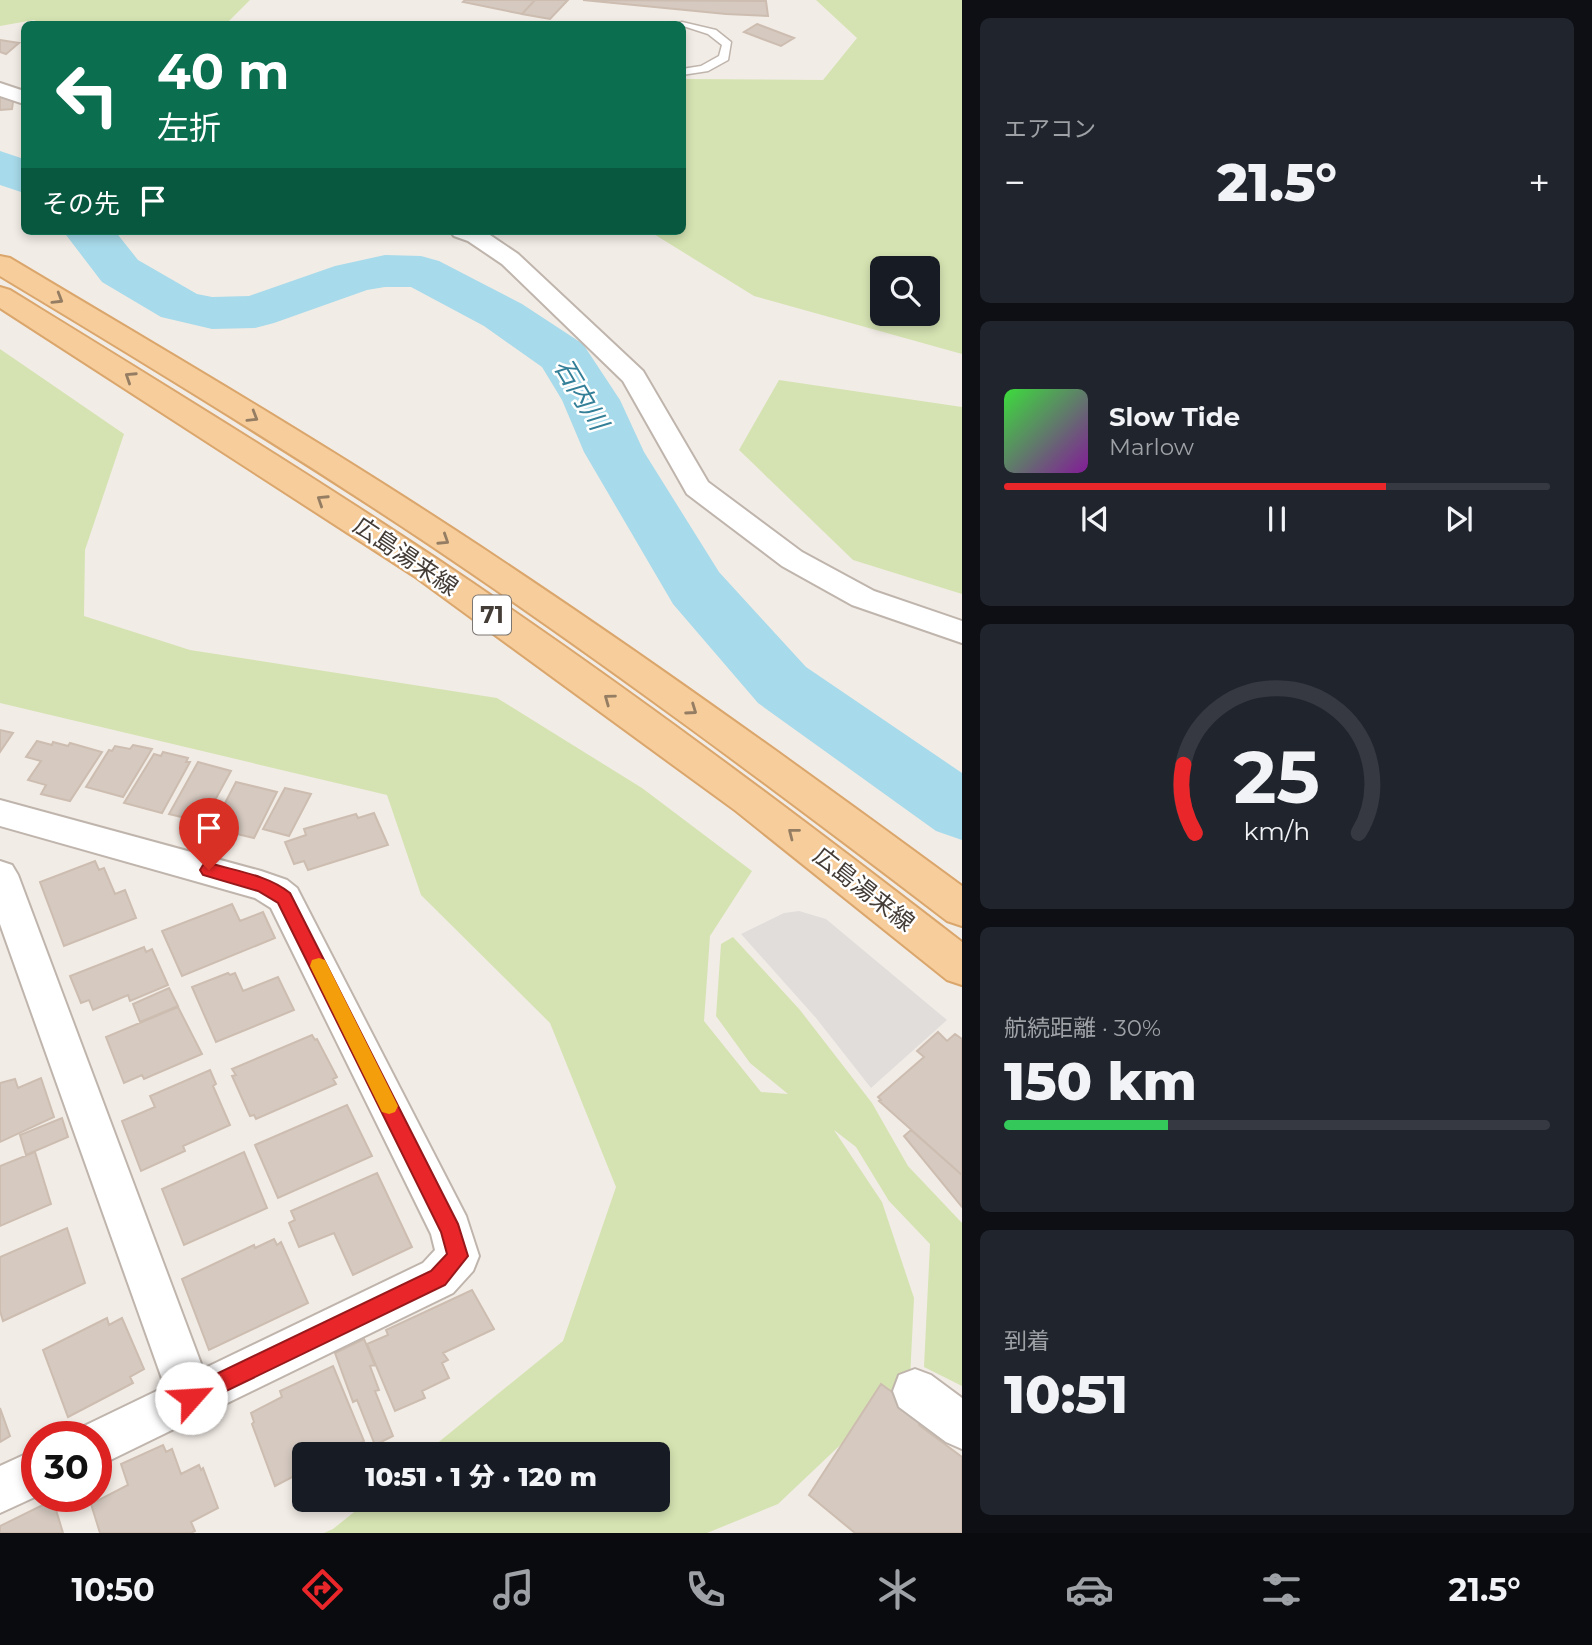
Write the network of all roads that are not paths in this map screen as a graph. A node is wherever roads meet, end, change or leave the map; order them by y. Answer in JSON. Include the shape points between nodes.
{"nodes":[{"id":1,"x":686,"y":26,"type":"edge"},
{"id":2,"x":686,"y":71,"type":"edge"},
{"id":3,"x":0,"y":89,"type":"edge"},
{"id":4,"x":21,"y":97,"type":"edge"},
{"id":5,"x":473,"y":235,"type":"edge"},
{"id":6,"x":0,"y":264,"type":"edge"},
{"id":7,"x":0,"y":296,"type":"edge"},
{"id":8,"x":962,"y":632,"type":"edge"},
{"id":9,"x":0,"y":813,"type":"edge"},
{"id":10,"x":0,"y":875,"type":"edge"},
{"id":11,"x":962,"y":909,"type":"edge"},
{"id":12,"x":962,"y":967,"type":"edge"},
{"id":13,"x":915,"y":1391,"type":"dead end"},
{"id":14,"x":191,"y":1398,"type":"junction"},
{"id":15,"x":962,"y":1426,"type":"edge"},
{"id":16,"x":112,"y":1436,"type":"edge"},
{"id":17,"x":21,"y":1480,"type":"edge"},
{"id":18,"x":0,"y":1490,"type":"edge"}],
"edges":[{"from":1,"to":2,"type":"lane","via":[[712,32],[727,44],[724,58],[704,69]]},
{"from":3,"to":4,"type":"street"},
{"from":5,"to":8,"type":"street","via":[[510,259],[634,377],[697,488],[792,559],[863,598]]},
{"from":6,"to":11,"type":"main road","name":"広島湯来線","number":"71","one_way":true,"via":[[289,438],[504,578],[741,744]]},
{"from":12,"to":7,"type":"main road","name":"広島湯来線","number":"71","one_way":true,"via":[[750,800],[426,568]]},
{"from":9,"to":14,"type":"street","via":[[261,885],[284,898],[451,1230],[458,1256],[438,1278]]},
{"from":10,"to":14,"type":"street"},
{"from":13,"to":15,"type":"street"},
{"from":14,"to":16,"type":"street"},
{"from":17,"to":18,"type":"street"}]}
